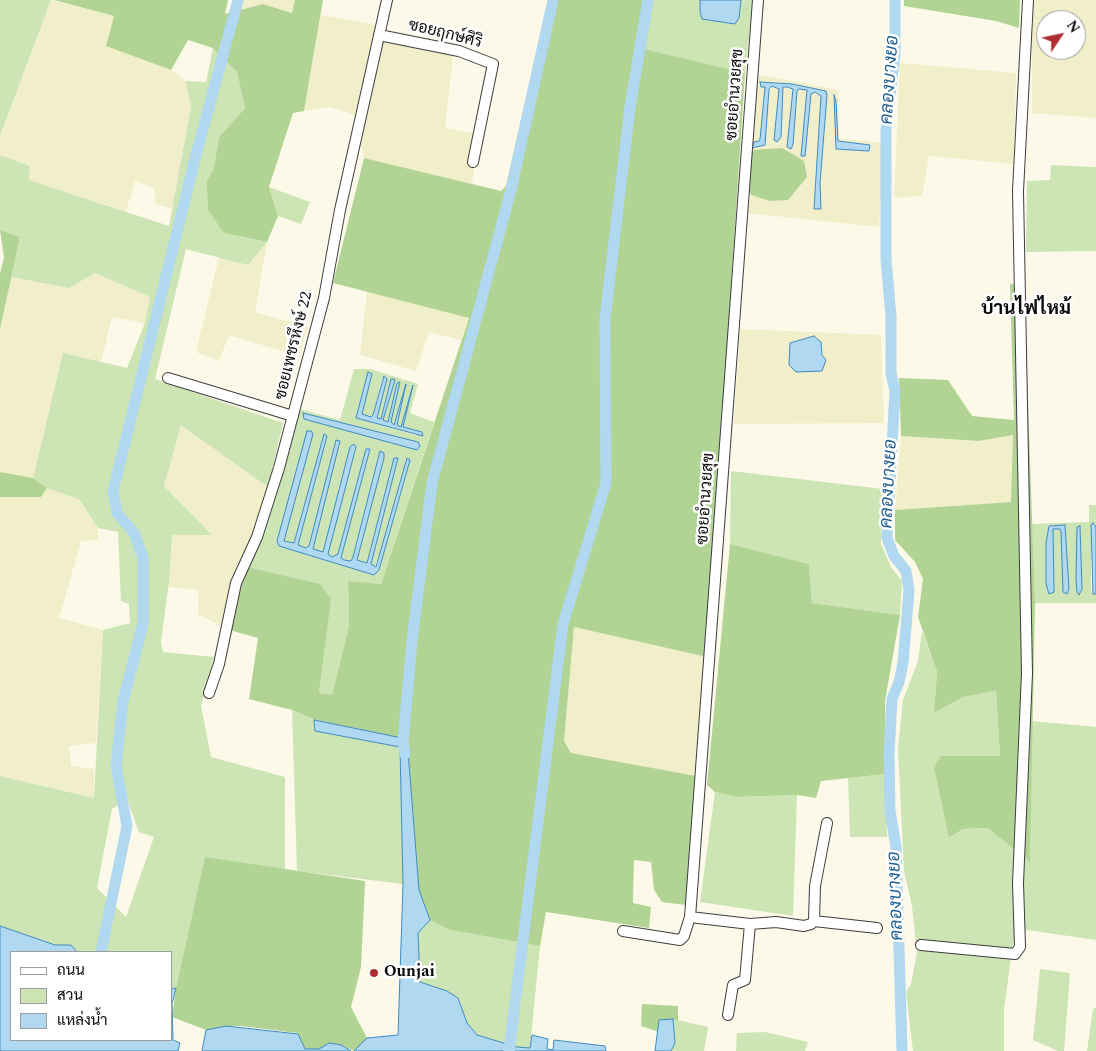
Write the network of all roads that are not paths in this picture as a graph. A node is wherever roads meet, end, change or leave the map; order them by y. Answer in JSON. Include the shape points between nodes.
{"nodes":[{"id":1,"x":387,"y":0,"type":"edge"},
{"id":2,"x":758,"y":0,"type":"edge"},
{"id":3,"x":1028,"y":0,"type":"edge"},
{"id":4,"x":379,"y":35,"type":"junction"},
{"id":5,"x":473,"y":162,"type":"dead end"},
{"id":6,"x":168,"y":378,"type":"dead end"},
{"id":7,"x":293,"y":416,"type":"junction"},
{"id":8,"x":209,"y":693,"type":"dead end"},
{"id":9,"x":827,"y":823,"type":"dead end"},
{"id":10,"x":690,"y":917,"type":"junction"},
{"id":11,"x":814,"y":921,"type":"junction"},
{"id":12,"x":750,"y":924,"type":"junction"},
{"id":13,"x":877,"y":928,"type":"dead end"},
{"id":14,"x":623,"y":930,"type":"dead end"},
{"id":15,"x":921,"y":945,"type":"dead end"},
{"id":16,"x":728,"y":1015,"type":"dead end"}],
"edges":[{"from":1,"to":4,"type":"street","name":"ซอยเพชรหึงษ์ 22"},
{"from":2,"to":10,"type":"street","name":"ซอยอำนวยสุข"},
{"from":3,"to":15,"type":"street","via":[[1018,191],[1028,673],[1018,883],[1020,947],[1016,954]]},
{"from":4,"to":5,"type":"street","name":"ซอยฤกษ์ศิริ","via":[[459,52],[493,64]]},
{"from":4,"to":7,"type":"street","name":"ซอยเพชรหึงษ์ 22","via":[[324,298]]},
{"from":6,"to":7,"type":"street"},
{"from":7,"to":8,"type":"street","name":"ซอยเพชรหึงษ์ 22","via":[[257,537],[236,583],[219,664]]},
{"from":9,"to":11,"type":"street","via":[[815,886]]},
{"from":10,"to":12,"type":"street"},
{"from":10,"to":14,"type":"street","name":"ซอยอำนวยสุข","via":[[680,940]]},
{"from":11,"to":12,"type":"street","via":[[804,926],[776,922]]},
{"from":11,"to":13,"type":"street"},
{"from":12,"to":16,"type":"street","via":[[745,980],[733,985]]}]}
